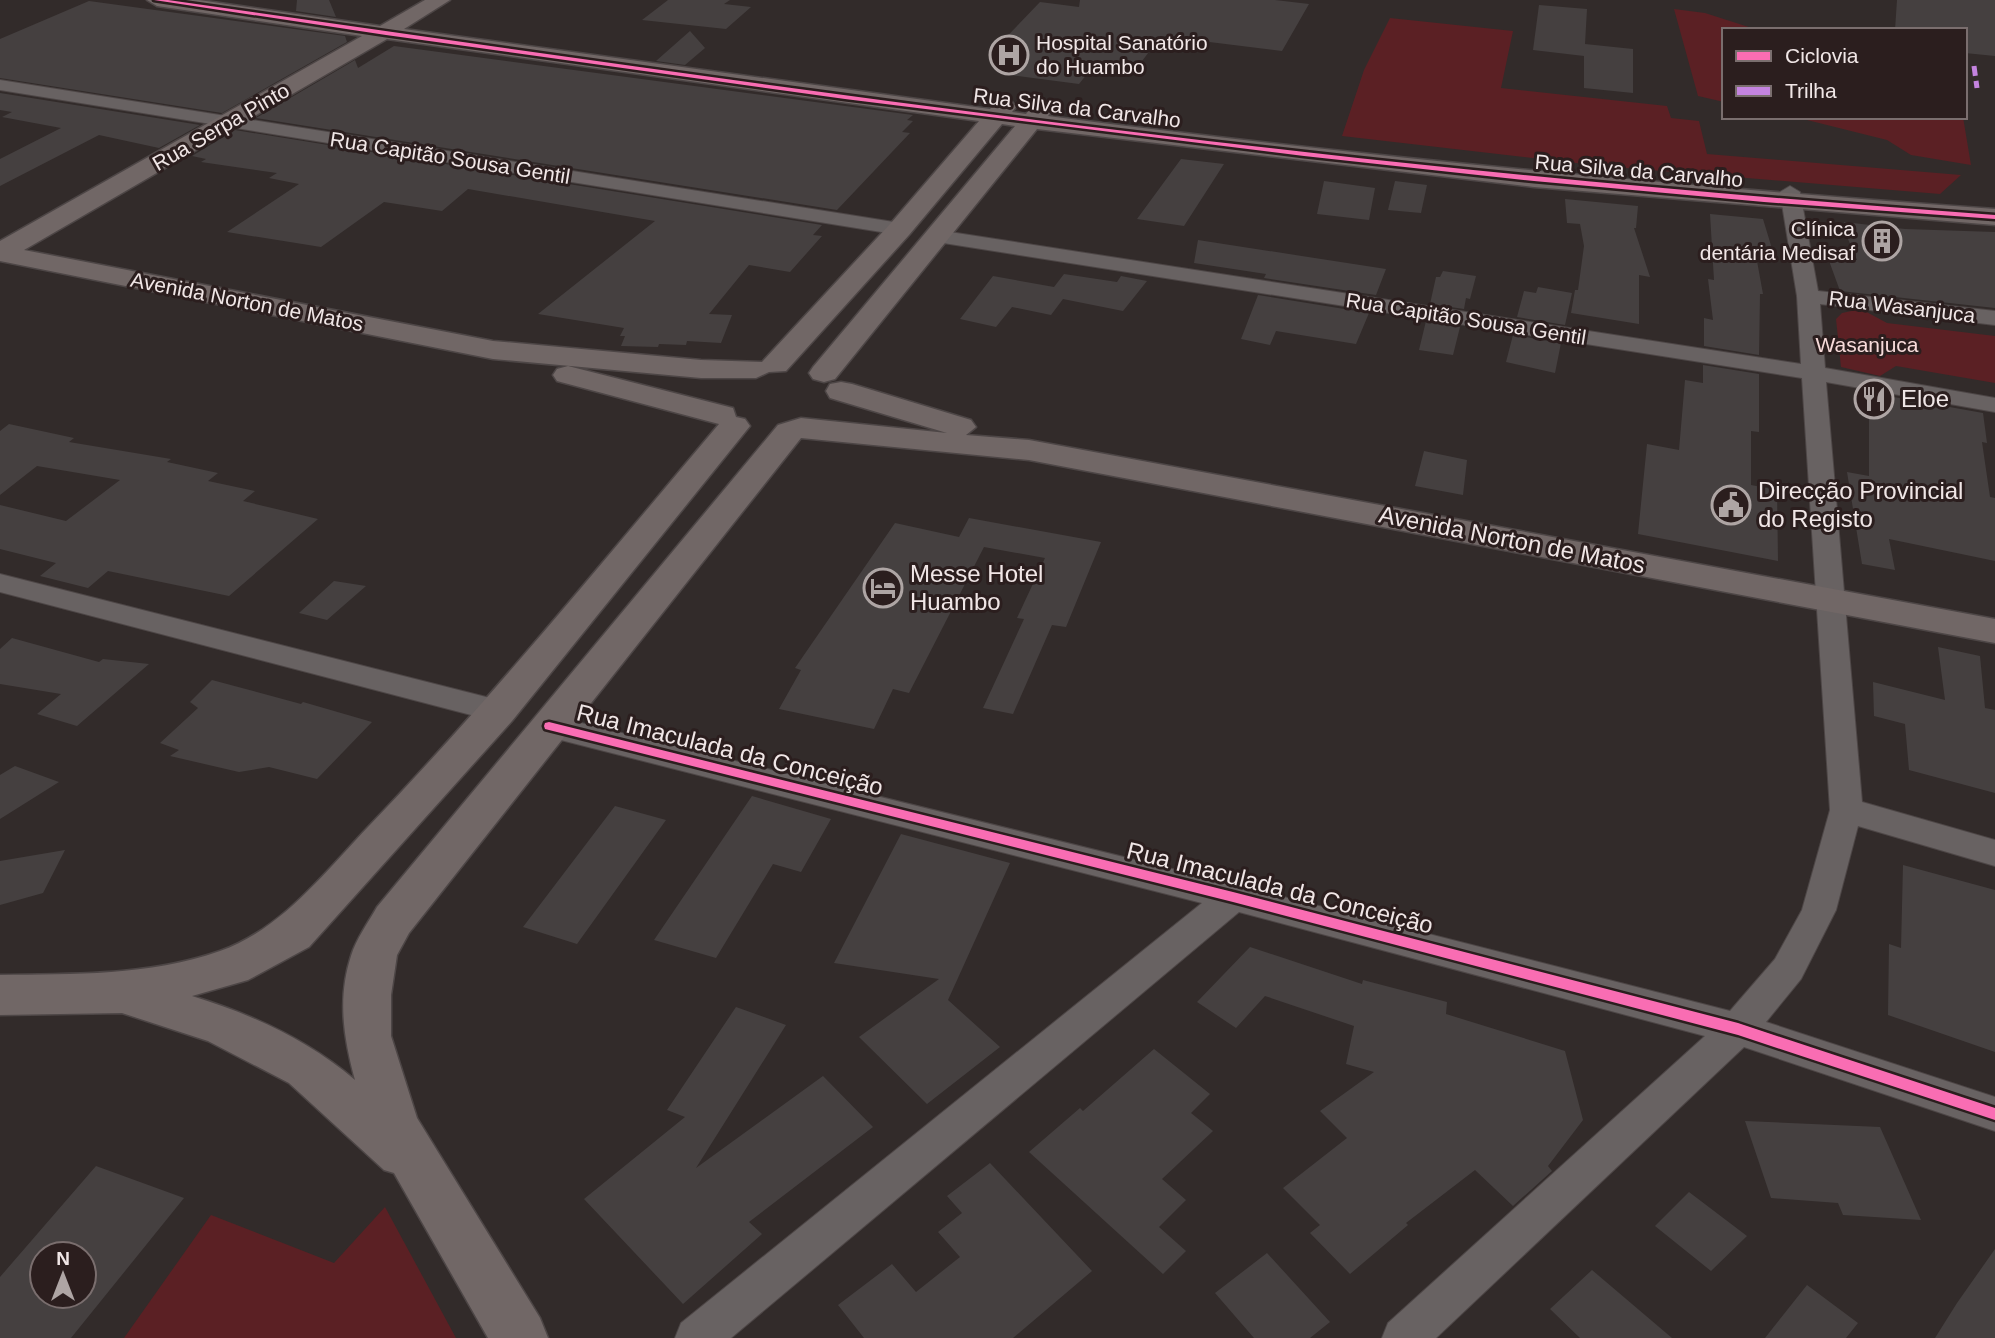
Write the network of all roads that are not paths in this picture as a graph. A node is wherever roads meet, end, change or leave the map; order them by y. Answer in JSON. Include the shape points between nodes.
{"nodes":[{"id":1,"x":157,"y":0,"type":"edge"},
{"id":2,"x":223,"y":0,"type":"edge"},
{"id":3,"x":440,"y":0,"type":"edge"},
{"id":4,"x":263,"y":10,"type":"junction"},
{"id":5,"x":391,"y":28,"type":"junction"},
{"id":6,"x":0,"y":85,"type":"edge"},
{"id":7,"x":1000,"y":112,"type":"junction"},
{"id":8,"x":1036,"y":116,"type":"junction"},
{"id":9,"x":229,"y":123,"type":"junction"},
{"id":10,"x":1791,"y":198,"type":"junction"},
{"id":11,"x":1995,"y":205,"type":"edge"},
{"id":12,"x":1995,"y":217,"type":"edge"},
{"id":13,"x":900,"y":229,"type":"junction"},
{"id":14,"x":937,"y":236,"type":"junction"},
{"id":15,"x":0,"y":253,"type":"edge"},
{"id":16,"x":1808,"y":296,"type":"junction"},
{"id":17,"x":1995,"y":318,"type":"edge"},
{"id":18,"x":493,"y":350,"type":"junction"},
{"id":19,"x":765,"y":367,"type":"junction"},
{"id":20,"x":1813,"y":373,"type":"junction"},
{"id":21,"x":833,"y":382,"type":"junction"},
{"id":22,"x":1995,"y":405,"type":"edge"},
{"id":23,"x":728,"y":420,"type":"junction"},
{"id":24,"x":795,"y":430,"type":"junction"},
{"id":25,"x":1029,"y":450,"type":"junction"},
{"id":26,"x":0,"y":583,"type":"edge"},
{"id":27,"x":1829,"y":600,"type":"junction"},
{"id":28,"x":1995,"y":631,"type":"edge"},
{"id":29,"x":498,"y":711,"type":"junction"},
{"id":30,"x":549,"y":726,"type":"junction"},
{"id":31,"x":1846,"y":810,"type":"junction"},
{"id":32,"x":1995,"y":853,"type":"edge"},
{"id":33,"x":1233,"y":897,"type":"junction"},
{"id":34,"x":122,"y":993,"type":"junction"},
{"id":35,"x":0,"y":995,"type":"edge"},
{"id":36,"x":1738,"y":1029,"type":"junction"},
{"id":37,"x":1995,"y":1114,"type":"edge"},
{"id":38,"x":414,"y":1163,"type":"junction"},
{"id":39,"x":520,"y":1338,"type":"edge"},
{"id":40,"x":696,"y":1338,"type":"edge"},
{"id":41,"x":1404,"y":1338,"type":"edge"}],
"edges":[{"from":1,"to":4,"type":"street","name":"Rua Silva da Carvalho"},
{"from":2,"to":4,"type":"street","name":"Rua Silva da Carvalho"},
{"from":3,"to":5,"type":"street","name":"Rua Serpa Pinto"},
{"from":4,"to":5,"type":"street","name":"Rua Silva da Carvalho"},
{"from":5,"to":7,"type":"street","name":"Rua Silva da Carvalho"},
{"from":5,"to":9,"type":"street","name":"Rua Serpa Pinto"},
{"from":6,"to":9,"type":"street","name":"Rua Capitão Sousa Gentil"},
{"from":7,"to":8,"type":"street","name":"Rua Silva da Carvalho"},
{"from":7,"to":13,"type":"street"},
{"from":8,"to":10,"type":"street","name":"Rua Silva da Carvalho","via":[[1428,164]]},
{"from":8,"to":14,"type":"street"},
{"from":9,"to":13,"type":"street","name":"Rua Capitão Sousa Gentil"},
{"from":9,"to":15,"type":"street","name":"Rua Serpa Pinto"},
{"from":10,"to":11,"type":"street","name":"Rua Silva da Carvalho"},
{"from":10,"to":12,"type":"street","name":"Rua Silva da Carvalho"},
{"from":10,"to":16,"type":"street"},
{"from":13,"to":19,"type":"street"},
{"from":14,"to":20,"type":"street","name":"Rua Capitão Sousa Gentil"},
{"from":14,"to":21,"type":"street"},
{"from":15,"to":18,"type":"street","name":"Avenida Norton de Matos"},
{"from":16,"to":17,"type":"street","name":"Rua Wasanjuca"},
{"from":16,"to":20,"type":"street"},
{"from":18,"to":19,"type":"street","name":"Avenida Norton de Matos","via":[[701,369]]},
{"from":18,"to":23,"type":"street","name":"Avenida Norton de Matos"},
{"from":19,"to":21,"type":"street","name":"Avenida Norton de Matos","via":[[793,365]]},
{"from":19,"to":23,"type":"street","via":[[735,377],[721,388],[716,402]]},
{"from":20,"to":22,"type":"street","name":"Rua Capitão Sousa Gentil"},
{"from":20,"to":27,"type":"street"},
{"from":21,"to":24,"type":"street","via":[[836,408]]},
{"from":21,"to":25,"type":"street","name":"Avenida Norton de Matos"},
{"from":23,"to":24,"type":"street","name":"Avenida Norton de Matos"},
{"from":23,"to":29,"type":"street"},
{"from":24,"to":25,"type":"street","name":"Avenida Norton de Matos"},
{"from":24,"to":30,"type":"street"},
{"from":25,"to":27,"type":"street","name":"Avenida Norton de Matos"},
{"from":26,"to":29,"type":"street"},
{"from":27,"to":28,"type":"street","name":"Avenida Norton de Matos"},
{"from":27,"to":31,"type":"street"},
{"from":29,"to":34,"type":"street","via":[[293,934],[231,967]]},
{"from":30,"to":33,"type":"street","name":"Rua Imaculada da Conceição"},
{"from":30,"to":38,"type":"street","via":[[393,920],[374,955],[367,995],[367,1036],[394,1126]]},
{"from":31,"to":32,"type":"street"},
{"from":31,"to":36,"type":"street","via":[[1819,910],[1788,969]]},
{"from":33,"to":36,"type":"street","name":"Rua Imaculada da Conceição"},
{"from":33,"to":40,"type":"street"},
{"from":34,"to":35,"type":"street"},
{"from":34,"to":38,"type":"street","via":[[224,1026],[306,1068]]},
{"from":36,"to":37,"type":"street","name":"Rua Imaculada da Conceição"},
{"from":36,"to":41,"type":"street"},
{"from":38,"to":39,"type":"street"}]}
